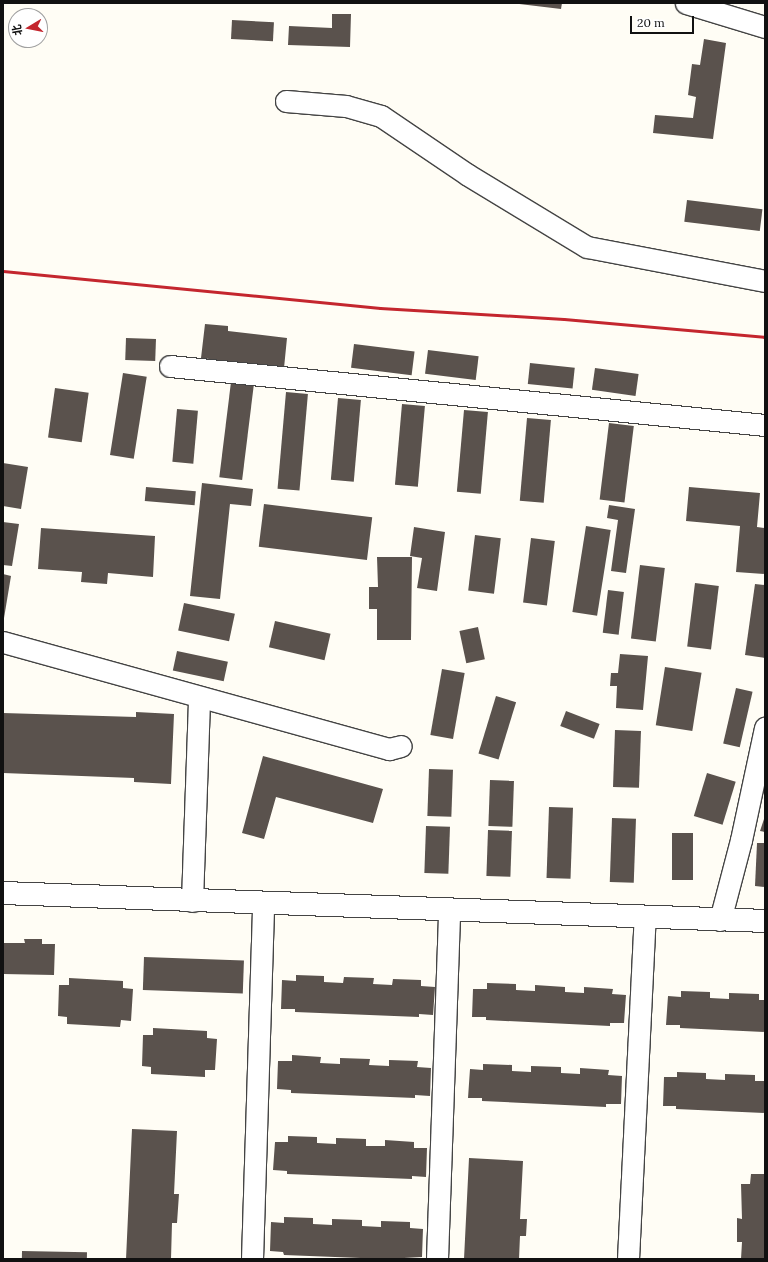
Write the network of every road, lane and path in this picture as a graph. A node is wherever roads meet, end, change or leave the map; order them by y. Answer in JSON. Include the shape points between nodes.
{"nodes":[{"id":1,"x":686,"y":3,"type":"edge"},
{"id":2,"x":765,"y":27,"type":"edge"},
{"id":3,"x":286,"y":102,"type":"dead end"},
{"id":4,"x":765,"y":281,"type":"edge"},
{"id":5,"x":170,"y":366,"type":"dead end"},
{"id":6,"x":765,"y":425,"type":"edge"},
{"id":7,"x":3,"y":642,"type":"edge"},
{"id":8,"x":199,"y":696,"type":"junction"},
{"id":9,"x":765,"y":728,"type":"edge"},
{"id":10,"x":401,"y":746,"type":"dead end"},
{"id":11,"x":3,"y":893,"type":"edge"},
{"id":12,"x":192,"y":901,"type":"junction"},
{"id":13,"x":263,"y":904,"type":"junction"},
{"id":14,"x":450,"y":910,"type":"junction"},
{"id":15,"x":645,"y":917,"type":"junction"},
{"id":16,"x":720,"y":920,"type":"junction"},
{"id":17,"x":765,"y":921,"type":"edge"},
{"id":18,"x":252,"y":1259,"type":"edge"},
{"id":19,"x":437,"y":1259,"type":"edge"},
{"id":20,"x":628,"y":1259,"type":"edge"}],
"edges":[{"from":1,"to":2,"type":"street"},
{"from":3,"to":4,"type":"street","via":[[346,106],[381,116],[468,174],[587,247]]},
{"from":5,"to":6,"type":"street"},
{"from":7,"to":8,"type":"street"},
{"from":8,"to":10,"type":"street","via":[[389,749]]},
{"from":8,"to":12,"type":"street"},
{"from":9,"to":16,"type":"street","via":[[741,840]]},
{"from":11,"to":12,"type":"street"},
{"from":12,"to":13,"type":"street"},
{"from":13,"to":14,"type":"street"},
{"from":13,"to":18,"type":"street"},
{"from":14,"to":15,"type":"street"},
{"from":14,"to":19,"type":"street"},
{"from":15,"to":16,"type":"street"},
{"from":15,"to":20,"type":"street"},
{"from":16,"to":17,"type":"street"}]}
